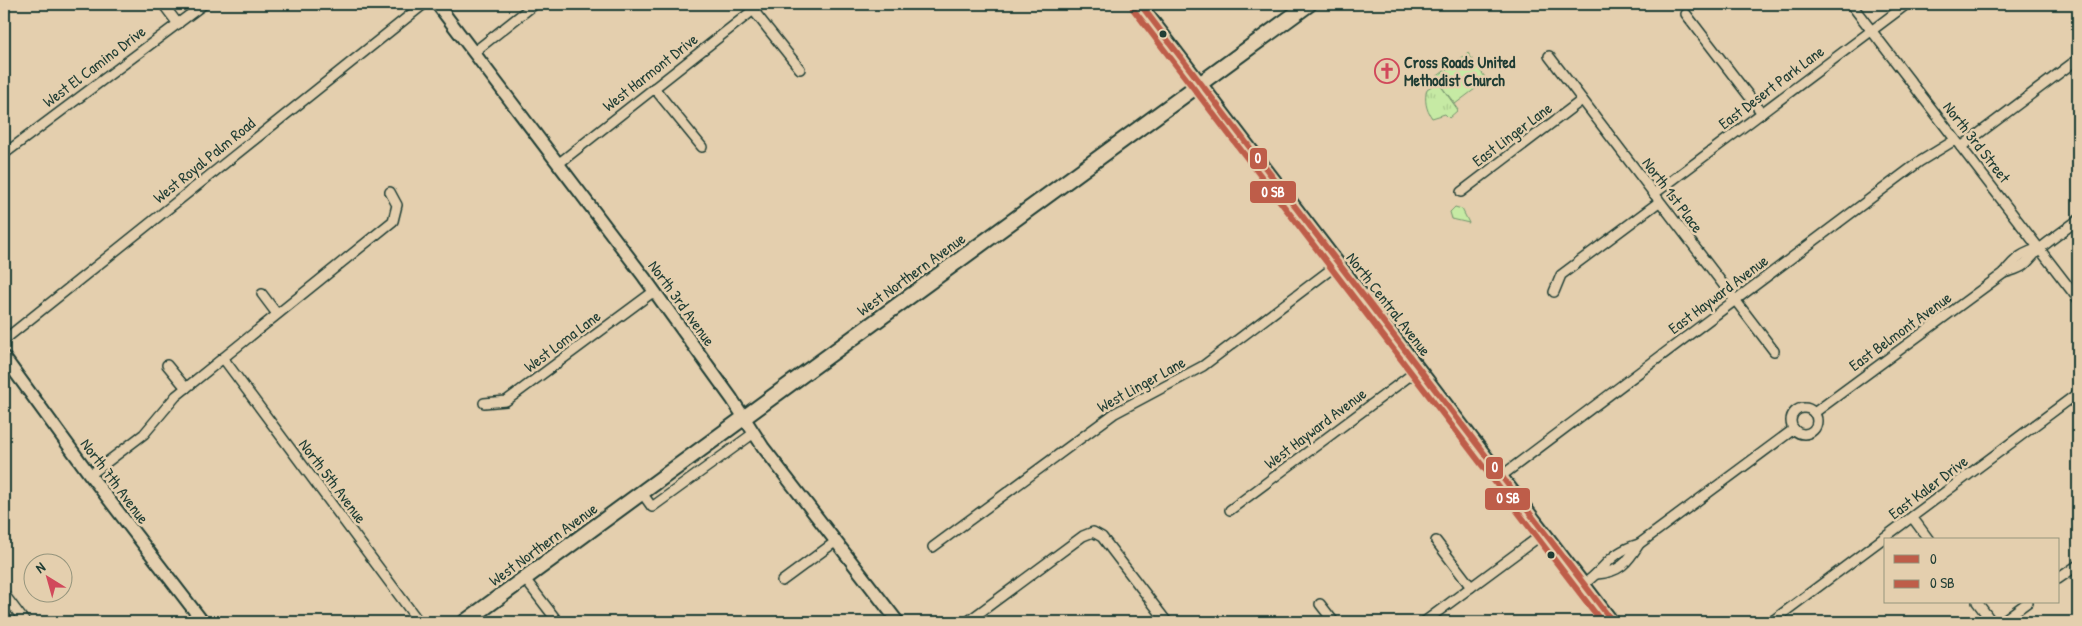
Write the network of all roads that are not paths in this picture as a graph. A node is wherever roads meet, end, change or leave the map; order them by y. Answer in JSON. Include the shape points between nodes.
{"nodes":[{"id":1,"x":163,"y":4,"type":"edge"},
{"id":2,"x":204,"y":4,"type":"edge"},
{"id":3,"x":424,"y":4,"type":"edge"},
{"id":4,"x":438,"y":4,"type":"edge"},
{"id":5,"x":535,"y":4,"type":"edge"},
{"id":6,"x":1140,"y":4,"type":"edge"},
{"id":7,"x":1309,"y":4,"type":"edge"},
{"id":8,"x":1851,"y":4,"type":"edge"},
{"id":9,"x":1907,"y":4,"type":"edge"},
{"id":10,"x":757,"y":7,"type":"edge"},
{"id":11,"x":1686,"y":14,"type":"dead end"},
{"id":12,"x":178,"y":24,"type":"junction"},
{"id":13,"x":1872,"y":30,"type":"junction"},
{"id":14,"x":474,"y":52,"type":"junction"},
{"id":15,"x":1549,"y":56,"type":"dead end"},
{"id":16,"x":2078,"y":59,"type":"edge"},
{"id":17,"x":800,"y":69,"type":"dead end"},
{"id":18,"x":1201,"y":82,"type":"junction"},
{"id":19,"x":654,"y":88,"type":"junction"},
{"id":20,"x":1582,"y":100,"type":"junction"},
{"id":21,"x":1762,"y":113,"type":"junction"},
{"id":22,"x":1958,"y":143,"type":"junction"},
{"id":23,"x":702,"y":147,"type":"dead end"},
{"id":24,"x":4,"y":154,"type":"edge"},
{"id":25,"x":558,"y":164,"type":"junction"},
{"id":26,"x":390,"y":192,"type":"dead end"},
{"id":27,"x":1460,"y":192,"type":"dead end"},
{"id":28,"x":1656,"y":198,"type":"junction"},
{"id":29,"x":2078,"y":220,"type":"edge"},
{"id":30,"x":2041,"y":248,"type":"junction"},
{"id":31,"x":1338,"y":264,"type":"junction"},
{"id":32,"x":653,"y":292,"type":"junction"},
{"id":33,"x":1554,"y":292,"type":"dead end"},
{"id":34,"x":262,"y":294,"type":"dead end"},
{"id":35,"x":2078,"y":299,"type":"edge"},
{"id":36,"x":1735,"y":300,"type":"junction"},
{"id":37,"x":277,"y":314,"type":"junction"},
{"id":38,"x":4,"y":340,"type":"edge"},
{"id":39,"x":1774,"y":351,"type":"dead end"},
{"id":40,"x":4,"y":357,"type":"edge"},
{"id":41,"x":223,"y":358,"type":"junction"},
{"id":42,"x":167,"y":365,"type":"dead end"},
{"id":43,"x":1419,"y":369,"type":"junction"},
{"id":44,"x":186,"y":388,"type":"junction"},
{"id":45,"x":2078,"y":393,"type":"edge"},
{"id":46,"x":484,"y":403,"type":"dead end"},
{"id":47,"x":1814,"y":413,"type":"junction"},
{"id":48,"x":744,"y":418,"type":"junction"},
{"id":49,"x":1794,"y":428,"type":"junction"},
{"id":50,"x":754,"y":433,"type":"junction"},
{"id":51,"x":90,"y":475,"type":"junction"},
{"id":52,"x":1500,"y":476,"type":"junction"},
{"id":53,"x":642,"y":493,"type":"junction"},
{"id":54,"x":1230,"y":510,"type":"dead end"},
{"id":55,"x":1912,"y":517,"type":"junction"},
{"id":56,"x":1544,"y":533,"type":"junction"},
{"id":57,"x":1928,"y":538,"type":"edge"},
{"id":58,"x":1436,"y":540,"type":"dead end"},
{"id":59,"x":835,"y":542,"type":"junction"},
{"id":60,"x":933,"y":546,"type":"dead end"},
{"id":61,"x":2078,"y":565,"type":"edge"},
{"id":62,"x":525,"y":578,"type":"junction"},
{"id":63,"x":2060,"y":578,"type":"edge"},
{"id":64,"x":782,"y":581,"type":"dead end"},
{"id":65,"x":1584,"y":584,"type":"junction"},
{"id":66,"x":1470,"y":588,"type":"junction"},
{"id":67,"x":4,"y":594,"type":"edge"},
{"id":68,"x":1320,"y":604,"type":"dead end"},
{"id":69,"x":1978,"y":604,"type":"edge"},
{"id":70,"x":2025,"y":604,"type":"edge"},
{"id":71,"x":25,"y":622,"type":"edge"},
{"id":72,"x":203,"y":622,"type":"edge"},
{"id":73,"x":419,"y":622,"type":"edge"},
{"id":74,"x":465,"y":622,"type":"edge"},
{"id":75,"x":558,"y":622,"type":"edge"},
{"id":76,"x":898,"y":622,"type":"edge"},
{"id":77,"x":967,"y":622,"type":"edge"},
{"id":78,"x":1167,"y":622,"type":"edge"},
{"id":79,"x":1334,"y":622,"type":"edge"},
{"id":80,"x":1424,"y":622,"type":"edge"},
{"id":81,"x":1613,"y":622,"type":"edge"},
{"id":82,"x":1771,"y":622,"type":"edge"},
{"id":83,"x":1992,"y":622,"type":"edge"},
{"id":84,"x":2001,"y":622,"type":"edge"}],
"edges":[{"from":1,"to":12,"type":"street"},
{"from":2,"to":12,"type":"street","name":"West El Camino Drive"},
{"from":3,"to":38,"type":"street","name":"West Royal Palm Road"},
{"from":4,"to":14,"type":"main road","name":"North 3rd Avenue"},
{"from":5,"to":14,"type":"street"},
{"from":6,"to":18,"type":"main road","name":"North Central Avenue"},
{"from":7,"to":18,"type":"main road","name":"West Northern Avenue"},
{"from":8,"to":13,"type":"street","name":"North 3rd Street"},
{"from":9,"to":13,"type":"street","name":"East Desert Park Lane"},
{"from":10,"to":17,"type":"street"},
{"from":10,"to":19,"type":"street","name":"West Harmont Drive"},
{"from":11,"to":21,"type":"street"},
{"from":12,"to":24,"type":"street","name":"West El Camino Drive"},
{"from":13,"to":21,"type":"street","name":"East Desert Park Lane"},
{"from":13,"to":22,"type":"street","name":"North 3rd Street"},
{"from":14,"to":25,"type":"main road","name":"North 3rd Avenue"},
{"from":15,"to":20,"type":"street","name":"North 1st Place"},
{"from":16,"to":22,"type":"street","name":"East Hayward Avenue"},
{"from":18,"to":31,"type":"main road","name":"North Central Avenue"},
{"from":18,"to":48,"type":"main road","name":"West Northern Avenue"},
{"from":19,"to":23,"type":"street"},
{"from":19,"to":25,"type":"street","name":"West Harmont Drive"},
{"from":20,"to":27,"type":"street","name":"East Linger Lane"},
{"from":20,"to":28,"type":"street","name":"North 1st Place"},
{"from":21,"to":28,"type":"street","name":"East Desert Park Lane"},
{"from":22,"to":30,"type":"street","name":"North 3rd Street"},
{"from":22,"to":36,"type":"street","name":"East Hayward Avenue","via":[[1918,162]]},
{"from":25,"to":32,"type":"main road","name":"North 3rd Avenue"},
{"from":26,"to":37,"type":"street","via":[[397,205],[393,221]]},
{"from":28,"to":33,"type":"street","name":"East Desert Park Lane","via":[[1561,275]]},
{"from":28,"to":36,"type":"street","name":"North 1st Place"},
{"from":29,"to":30,"type":"street","name":"East Belmont Avenue"},
{"from":30,"to":35,"type":"street","name":"North 3rd Street"},
{"from":30,"to":47,"type":"street","name":"East Belmont Avenue","via":[[2021,269],[2004,273]]},
{"from":31,"to":43,"type":"main road","name":"North Central Avenue"},
{"from":31,"to":60,"type":"street","name":"West Linger Lane","via":[[1193,373],[1115,413]]},
{"from":32,"to":46,"type":"street","name":"West Loma Lane","via":[[506,402]]},
{"from":32,"to":48,"type":"main road","name":"North 3rd Avenue"},
{"from":34,"to":37,"type":"street"},
{"from":36,"to":39,"type":"street","name":"North 1st Place"},
{"from":36,"to":52,"type":"street","name":"East Hayward Avenue"},
{"from":37,"to":41,"type":"street"},
{"from":40,"to":51,"type":"main road","name":"North 7th Avenue"},
{"from":41,"to":44,"type":"street"},
{"from":41,"to":73,"type":"street","name":"North 5th Avenue"},
{"from":42,"to":44,"type":"street"},
{"from":43,"to":52,"type":"main road","name":"North Central Avenue"},
{"from":43,"to":54,"type":"street","name":"West Hayward Avenue"},
{"from":44,"to":51,"type":"street","via":[[161,411],[144,434]]},
{"from":45,"to":55,"type":"street","name":"East Kaler Drive"},
{"from":47,"to":49,"type":"street","via":[[1805,408],[1798,410],[1791,422]]},
{"from":47,"to":49,"type":"street","via":[[1817,424],[1813,430],[1807,434]]},
{"from":48,"to":50,"type":"main road","name":"North 3rd Avenue"},
{"from":48,"to":53,"type":"main road","name":"West Northern Avenue"},
{"from":49,"to":65,"type":"street","via":[[1639,544],[1622,549]]},
{"from":50,"to":53,"type":"street","via":[[652,506]]},
{"from":50,"to":59,"type":"main road","name":"North 3rd Avenue"},
{"from":51,"to":72,"type":"main road","name":"North 7th Avenue"},
{"from":52,"to":56,"type":"main road","name":"North Central Avenue"},
{"from":53,"to":62,"type":"main road","name":"West Northern Avenue"},
{"from":55,"to":57,"type":"street"},
{"from":55,"to":82,"type":"street","name":"East Kaler Drive"},
{"from":56,"to":65,"type":"main road","name":"North Central Avenue"},
{"from":56,"to":66,"type":"street"},
{"from":58,"to":66,"type":"street"},
{"from":59,"to":64,"type":"street"},
{"from":59,"to":76,"type":"main road","name":"North 3rd Avenue"},
{"from":61,"to":63,"type":"street"},
{"from":62,"to":74,"type":"main road","name":"West Northern Avenue"},
{"from":62,"to":75,"type":"street"},
{"from":65,"to":81,"type":"main road","name":"North Central Avenue"},
{"from":66,"to":80,"type":"street"},
{"from":67,"to":71,"type":"street"},
{"from":68,"to":79,"type":"street"},
{"from":69,"to":83,"type":"street"},
{"from":70,"to":84,"type":"street"},
{"from":77,"to":78,"type":"street","via":[[1083,536],[1093,532],[1102,537]]}]}
